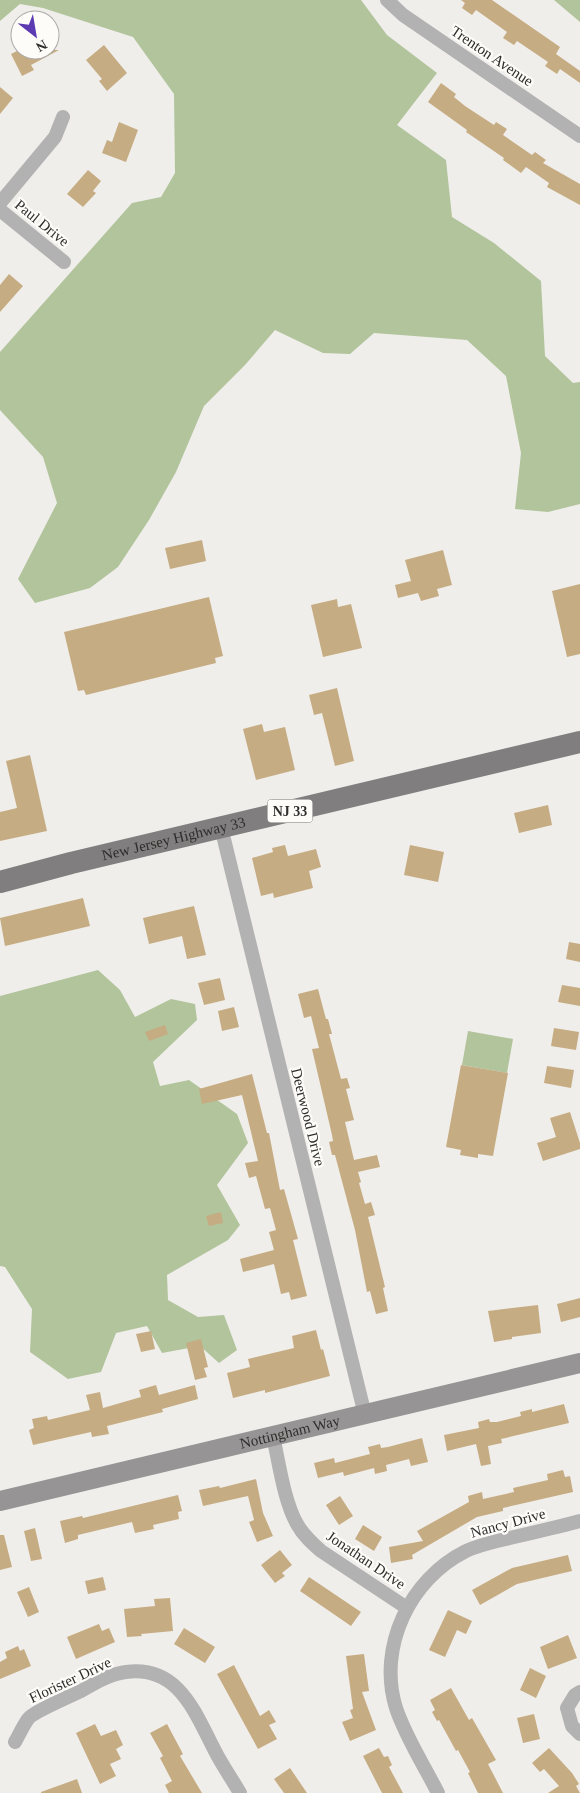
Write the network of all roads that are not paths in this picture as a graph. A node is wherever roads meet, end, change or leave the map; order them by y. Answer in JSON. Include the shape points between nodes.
{"nodes":[{"id":1,"x":387,"y":0,"type":"edge"},
{"id":2,"x":63,"y":117,"type":"dead end"},
{"id":3,"x":580,"y":136,"type":"edge"},
{"id":4,"x":0,"y":203,"type":"edge"},
{"id":5,"x":0,"y":210,"type":"edge"},
{"id":6,"x":64,"y":262,"type":"dead end"},
{"id":7,"x":580,"y":742,"type":"edge"},
{"id":8,"x":221,"y":827,"type":"junction"},
{"id":9,"x":0,"y":882,"type":"edge"},
{"id":10,"x":580,"y":1363,"type":"edge"},
{"id":11,"x":365,"y":1415,"type":"junction"},
{"id":12,"x":273,"y":1436,"type":"junction"},
{"id":13,"x":0,"y":1501,"type":"edge"},
{"id":14,"x":580,"y":1521,"type":"edge"},
{"id":15,"x":408,"y":1608,"type":"junction"},
{"id":16,"x":580,"y":1692,"type":"edge"},
{"id":17,"x":580,"y":1734,"type":"edge"},
{"id":18,"x":15,"y":1742,"type":"dead end"},
{"id":19,"x":240,"y":1793,"type":"edge"},
{"id":20,"x":438,"y":1793,"type":"edge"}],
"edges":[{"from":1,"to":3,"type":"street","name":"Trenton Avenue","via":[[403,15]]},
{"from":2,"to":4,"type":"street","via":[[55,137]]},
{"from":5,"to":6,"type":"street","name":"Paul Drive"},
{"from":7,"to":8,"type":"main road","name":"New Jersey Highway 33","number":"NJ 33"},
{"from":8,"to":9,"type":"main road","name":"New Jersey Highway 33","number":"NJ 33"},
{"from":8,"to":11,"type":"street","name":"Deerwood Drive"},
{"from":10,"to":11,"type":"street","name":"Nottingham Way"},
{"from":11,"to":12,"type":"street","name":"Nottingham Way"},
{"from":12,"to":13,"type":"street","name":"Nottingham Way"},
{"from":12,"to":15,"type":"street","name":"Jonathan Drive","via":[[291,1511],[308,1539],[320,1551]]},
{"from":14,"to":15,"type":"street","name":"Nancy Drive","via":[[467,1551],[432,1575]]},
{"from":15,"to":20,"type":"street","name":"Jonathan Drive","via":[[394,1645],[392,1686],[404,1728]]},
{"from":16,"to":17,"type":"street","via":[[567,1708],[572,1726]]},
{"from":18,"to":19,"type":"street","name":"Florister Drive","via":[[28,1717],[105,1679],[126,1672],[153,1674],[168,1680],[188,1700]]}]}
